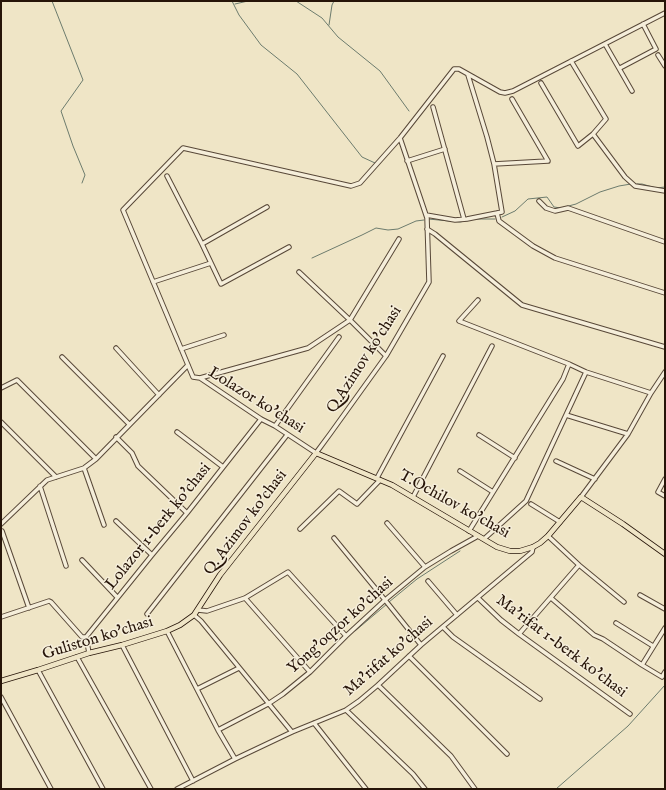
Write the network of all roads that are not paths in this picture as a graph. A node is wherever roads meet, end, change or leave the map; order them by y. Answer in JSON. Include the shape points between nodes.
{"nodes":[{"id":1,"x":665,"y":13,"type":"edge"},
{"id":2,"x":643,"y":24,"type":"junction"},
{"id":3,"x":606,"y":44,"type":"junction"},
{"id":4,"x":658,"y":55,"type":"dead end"},
{"id":5,"x":571,"y":61,"type":"junction"},
{"id":6,"x":665,"y":66,"type":"edge"},
{"id":7,"x":620,"y":68,"type":"junction"},
{"id":8,"x":468,"y":75,"type":"junction"},
{"id":9,"x":541,"y":83,"type":"dead end"},
{"id":10,"x":632,"y":91,"type":"dead end"},
{"id":11,"x":512,"y":99,"type":"dead end"},
{"id":12,"x":432,"y":106,"type":"dead end"},
{"id":13,"x":593,"y":134,"type":"junction"},
{"id":14,"x":400,"y":138,"type":"junction"},
{"id":15,"x":445,"y":149,"type":"junction"},
{"id":16,"x":408,"y":161,"type":"junction"},
{"id":17,"x":494,"y":164,"type":"junction"},
{"id":18,"x":167,"y":176,"type":"dead end"},
{"id":19,"x":665,"y":191,"type":"edge"},
{"id":20,"x":539,"y":201,"type":"dead end"},
{"id":21,"x":267,"y":207,"type":"dead end"},
{"id":22,"x":497,"y":214,"type":"junction"},
{"id":23,"x":426,"y":215,"type":"junction"},
{"id":24,"x":464,"y":219,"type":"junction"},
{"id":25,"x":427,"y":229,"type":"junction"},
{"id":26,"x":399,"y":239,"type":"dead end"},
{"id":27,"x":665,"y":242,"type":"edge"},
{"id":28,"x":202,"y":244,"type":"junction"},
{"id":29,"x":289,"y":247,"type":"dead end"},
{"id":30,"x":211,"y":263,"type":"junction"},
{"id":31,"x":299,"y":272,"type":"dead end"},
{"id":32,"x":153,"y":282,"type":"junction"},
{"id":33,"x":665,"y":293,"type":"edge"},
{"id":34,"x":478,"y":300,"type":"dead end"},
{"id":35,"x":350,"y":320,"type":"junction"},
{"id":36,"x":224,"y":335,"type":"dead end"},
{"id":37,"x":339,"y":336,"type":"dead end"},
{"id":38,"x":492,"y":346,"type":"dead end"},
{"id":39,"x":665,"y":346,"type":"edge"},
{"id":40,"x":116,"y":348,"type":"dead end"},
{"id":41,"x":181,"y":349,"type":"junction"},
{"id":42,"x":386,"y":356,"type":"junction"},
{"id":43,"x":443,"y":356,"type":"dead end"},
{"id":44,"x":62,"y":357,"type":"dead end"},
{"id":45,"x":569,"y":364,"type":"junction"},
{"id":46,"x":188,"y":366,"type":"junction"},
{"id":47,"x":586,"y":372,"type":"junction"},
{"id":48,"x":665,"y":372,"type":"edge"},
{"id":49,"x":200,"y":378,"type":"junction"},
{"id":50,"x":1,"y":388,"type":"edge"},
{"id":51,"x":651,"y":393,"type":"junction"},
{"id":52,"x":159,"y":394,"type":"junction"},
{"id":53,"x":566,"y":415,"type":"junction"},
{"id":54,"x":261,"y":419,"type":"junction"},
{"id":55,"x":1,"y":422,"type":"edge"},
{"id":56,"x":129,"y":424,"type":"junction"},
{"id":57,"x":275,"y":426,"type":"junction"},
{"id":58,"x":178,"y":432,"type":"dead end"},
{"id":59,"x":628,"y":434,"type":"junction"},
{"id":60,"x":287,"y":435,"type":"junction"},
{"id":61,"x":479,"y":435,"type":"dead end"},
{"id":62,"x":116,"y":437,"type":"junction"},
{"id":63,"x":316,"y":453,"type":"junction"},
{"id":64,"x":515,"y":458,"type":"junction"},
{"id":65,"x":96,"y":459,"type":"junction"},
{"id":66,"x":556,"y":461,"type":"dead end"},
{"id":67,"x":223,"y":467,"type":"junction"},
{"id":68,"x":84,"y":468,"type":"junction"},
{"id":69,"x":460,"y":470,"type":"dead end"},
{"id":70,"x":56,"y":477,"type":"junction"},
{"id":71,"x":379,"y":479,"type":"junction"},
{"id":72,"x":594,"y":479,"type":"junction"},
{"id":73,"x":665,"y":480,"type":"edge"},
{"id":74,"x":40,"y":486,"type":"junction"},
{"id":75,"x":493,"y":492,"type":"junction"},
{"id":76,"x":665,"y":496,"type":"edge"},
{"id":77,"x":413,"y":497,"type":"junction"},
{"id":78,"x":581,"y":497,"type":"junction"},
{"id":79,"x":531,"y":504,"type":"dead end"},
{"id":80,"x":187,"y":513,"type":"junction"},
{"id":81,"x":116,"y":521,"type":"dead end"},
{"id":82,"x":560,"y":522,"type":"junction"},
{"id":83,"x":387,"y":523,"type":"dead end"},
{"id":84,"x":1,"y":524,"type":"edge"},
{"id":85,"x":104,"y":525,"type":"dead end"},
{"id":86,"x":300,"y":529,"type":"dead end"},
{"id":87,"x":2,"y":531,"type":"dead end"},
{"id":88,"x":469,"y":531,"type":"junction"},
{"id":89,"x":478,"y":536,"type":"junction"},
{"id":90,"x":548,"y":536,"type":"junction"},
{"id":91,"x":334,"y":538,"type":"dead end"},
{"id":92,"x":484,"y":539,"type":"junction"},
{"id":93,"x":533,"y":547,"type":"junction"},
{"id":94,"x":665,"y":554,"type":"edge"},
{"id":95,"x":152,"y":555,"type":"junction"},
{"id":96,"x":82,"y":560,"type":"dead end"},
{"id":97,"x":579,"y":565,"type":"junction"},
{"id":98,"x":66,"y":566,"type":"dead end"},
{"id":99,"x":425,"y":567,"type":"junction"},
{"id":100,"x":428,"y":581,"type":"dead end"},
{"id":101,"x":640,"y":595,"type":"dead end"},
{"id":102,"x":117,"y":597,"type":"junction"},
{"id":103,"x":245,"y":598,"type":"junction"},
{"id":104,"x":478,"y":598,"type":"junction"},
{"id":105,"x":551,"y":598,"type":"junction"},
{"id":106,"x":385,"y":600,"type":"junction"},
{"id":107,"x":624,"y":602,"type":"dead end"},
{"id":108,"x":29,"y":608,"type":"junction"},
{"id":109,"x":198,"y":610,"type":"junction"},
{"id":110,"x":665,"y":610,"type":"edge"},
{"id":111,"x":147,"y":614,"type":"dead end"},
{"id":112,"x":457,"y":615,"type":"junction"},
{"id":113,"x":194,"y":616,"type":"junction"},
{"id":114,"x":1,"y":617,"type":"edge"},
{"id":115,"x":616,"y":624,"type":"dead end"},
{"id":116,"x":443,"y":627,"type":"junction"},
{"id":117,"x":665,"y":628,"type":"edge"},
{"id":118,"x":167,"y":631,"type":"junction"},
{"id":119,"x":519,"y":634,"type":"junction"},
{"id":120,"x":346,"y":636,"type":"junction"},
{"id":121,"x":86,"y":637,"type":"junction"},
{"id":122,"x":122,"y":645,"type":"junction"},
{"id":123,"x":421,"y":645,"type":"junction"},
{"id":124,"x":653,"y":646,"type":"junction"},
{"id":125,"x":89,"y":653,"type":"junction"},
{"id":126,"x":409,"y":656,"type":"junction"},
{"id":127,"x":76,"y":657,"type":"junction"},
{"id":128,"x":642,"y":665,"type":"junction"},
{"id":129,"x":239,"y":668,"type":"junction"},
{"id":130,"x":38,"y":670,"type":"junction"},
{"id":131,"x":310,"y":672,"type":"junction"},
{"id":132,"x":665,"y":672,"type":"edge"},
{"id":133,"x":1,"y":681,"type":"edge"},
{"id":134,"x":378,"y":685,"type":"junction"},
{"id":135,"x":197,"y":689,"type":"junction"},
{"id":136,"x":1,"y":697,"type":"edge"},
{"id":137,"x":540,"y":699,"type":"dead end"},
{"id":138,"x":268,"y":704,"type":"junction"},
{"id":139,"x":346,"y":710,"type":"junction"},
{"id":140,"x":630,"y":714,"type":"dead end"},
{"id":141,"x":314,"y":723,"type":"junction"},
{"id":142,"x":218,"y":730,"type":"junction"},
{"id":143,"x":292,"y":732,"type":"junction"},
{"id":144,"x":506,"y":754,"type":"dead end"},
{"id":145,"x":235,"y":759,"type":"junction"},
{"id":146,"x":193,"y":781,"type":"junction"},
{"id":147,"x":51,"y":789,"type":"edge"},
{"id":148,"x":103,"y":789,"type":"edge"},
{"id":149,"x":151,"y":789,"type":"edge"},
{"id":150,"x":177,"y":789,"type":"edge"},
{"id":151,"x":366,"y":789,"type":"edge"},
{"id":152,"x":425,"y":789,"type":"edge"},
{"id":153,"x":475,"y":789,"type":"edge"}],
"edges":[{"from":1,"to":2,"type":"street"},
{"from":2,"to":3,"type":"street"},
{"from":2,"to":7,"type":"street","via":[[656,49]]},
{"from":3,"to":5,"type":"street"},
{"from":3,"to":7,"type":"street"},
{"from":4,"to":6,"type":"street"},
{"from":5,"to":8,"type":"street","via":[[505,93]]},
{"from":5,"to":13,"type":"street","via":[[606,119]]},
{"from":7,"to":10,"type":"street"},
{"from":8,"to":14,"type":"street","via":[[454,69]]},
{"from":8,"to":17,"type":"street"},
{"from":9,"to":13,"type":"street","via":[[578,146]]},
{"from":11,"to":17,"type":"street","via":[[548,161]]},
{"from":12,"to":15,"type":"street"},
{"from":13,"to":19,"type":"street","via":[[625,176],[636,186]]},
{"from":14,"to":16,"type":"street","name":"Q.Azimov ko'chasi"},
{"from":14,"to":32,"type":"street","via":[[360,184],[351,186],[183,148],[123,210]]},
{"from":15,"to":16,"type":"street"},
{"from":15,"to":24,"type":"street"},
{"from":16,"to":23,"type":"street","name":"Q.Azimov ko'chasi"},
{"from":17,"to":22,"type":"street","via":[[502,212]]},
{"from":18,"to":28,"type":"street"},
{"from":20,"to":27,"type":"street","via":[[546,208],[568,208]]},
{"from":21,"to":28,"type":"street"},
{"from":22,"to":24,"type":"street"},
{"from":22,"to":33,"type":"street","via":[[499,221],[533,246],[555,258]]},
{"from":23,"to":24,"type":"street"},
{"from":23,"to":25,"type":"street","name":"Q.Azimov ko'chasi"},
{"from":25,"to":39,"type":"street","via":[[522,305]]},
{"from":25,"to":42,"type":"street","name":"Q.Azimov ko'chasi","via":[[429,282]]},
{"from":26,"to":35,"type":"street"},
{"from":28,"to":30,"type":"street"},
{"from":29,"to":30,"type":"street","via":[[221,284]]},
{"from":30,"to":32,"type":"street"},
{"from":31,"to":35,"type":"street"},
{"from":32,"to":41,"type":"street"},
{"from":34,"to":45,"type":"street","via":[[459,321]]},
{"from":35,"to":42,"type":"street"},
{"from":35,"to":49,"type":"street","via":[[308,348]]},
{"from":36,"to":41,"type":"street"},
{"from":37,"to":57,"type":"street"},
{"from":38,"to":77,"type":"street"},
{"from":40,"to":52,"type":"street"},
{"from":41,"to":46,"type":"street"},
{"from":42,"to":63,"type":"street","name":"Q.Azimov ko'chasi"},
{"from":43,"to":71,"type":"street"},
{"from":44,"to":56,"type":"street"},
{"from":45,"to":47,"type":"street"},
{"from":45,"to":64,"type":"street","via":[[563,379]]},
{"from":46,"to":49,"type":"street","name":"Lolazor ko'chasi","via":[[193,376]]},
{"from":46,"to":52,"type":"street"},
{"from":47,"to":51,"type":"street"},
{"from":47,"to":53,"type":"street"},
{"from":48,"to":51,"type":"street"},
{"from":49,"to":54,"type":"street","name":"Lolazor ko'chasi"},
{"from":50,"to":65,"type":"street","via":[[17,380]]},
{"from":51,"to":59,"type":"street"},
{"from":52,"to":56,"type":"street"},
{"from":53,"to":59,"type":"street"},
{"from":53,"to":92,"type":"street","via":[[526,501]]},
{"from":54,"to":57,"type":"street","name":"Lolazor ko'chasi"},
{"from":54,"to":67,"type":"street","name":"Lolazor 1-berk ko'chasi"},
{"from":55,"to":70,"type":"street"},
{"from":56,"to":62,"type":"street"},
{"from":57,"to":60,"type":"street","name":"Lolazor ko'chasi"},
{"from":58,"to":67,"type":"street"},
{"from":59,"to":72,"type":"street"},
{"from":60,"to":63,"type":"street","name":"Lolazor ko'chasi"},
{"from":60,"to":111,"type":"street"},
{"from":61,"to":64,"type":"street"},
{"from":62,"to":65,"type":"street"},
{"from":62,"to":80,"type":"street","via":[[132,453],[138,466]]},
{"from":63,"to":71,"type":"main road","name":"T.Ochilov ko'chasi"},
{"from":63,"to":109,"type":"main road","name":"Q. Azimov ko'chasi","via":[[220,575]]},
{"from":64,"to":75,"type":"street"},
{"from":65,"to":68,"type":"street"},
{"from":66,"to":72,"type":"street"},
{"from":67,"to":80,"type":"street","name":"Lolazor 1-berk ko'chasi"},
{"from":68,"to":70,"type":"street"},
{"from":68,"to":85,"type":"street"},
{"from":69,"to":75,"type":"street"},
{"from":70,"to":74,"type":"street"},
{"from":71,"to":77,"type":"main road","name":"T.Ochilov ko'chasi"},
{"from":71,"to":86,"type":"street","via":[[357,504],[339,491]]},
{"from":72,"to":78,"type":"street"},
{"from":73,"to":76,"type":"street","via":[[658,492]]},
{"from":74,"to":84,"type":"street"},
{"from":74,"to":98,"type":"street"},
{"from":75,"to":88,"type":"street"},
{"from":77,"to":88,"type":"main road","name":"T.Ochilov ko'chasi"},
{"from":78,"to":82,"type":"main road","name":"T.Ochilov ko'chasi"},
{"from":78,"to":94,"type":"main road"},
{"from":79,"to":82,"type":"street"},
{"from":80,"to":95,"type":"street","name":"Lolazor 1-berk ko'chasi"},
{"from":81,"to":95,"type":"street"},
{"from":82,"to":90,"type":"main road","name":"T.Ochilov ko'chasi"},
{"from":83,"to":99,"type":"street"},
{"from":87,"to":108,"type":"street"},
{"from":88,"to":89,"type":"main road","name":"T.Ochilov ko'chasi"},
{"from":89,"to":92,"type":"main road","name":"T.Ochilov ko'chasi"},
{"from":89,"to":99,"type":"street","name":"Yong'oqzor ko'chasi"},
{"from":90,"to":93,"type":"main road","name":"T.Ochilov ko'chasi"},
{"from":90,"to":97,"type":"street"},
{"from":91,"to":106,"type":"street"},
{"from":92,"to":93,"type":"main road","name":"T.Ochilov ko'chasi","via":[[510,551]]},
{"from":93,"to":104,"type":"street","name":"Ma'rifat ko'chasi","via":[[532,552]]},
{"from":95,"to":102,"type":"street","name":"Lolazor 1-berk ko'chasi"},
{"from":96,"to":102,"type":"street"},
{"from":97,"to":105,"type":"street"},
{"from":97,"to":107,"type":"street"},
{"from":99,"to":106,"type":"street","name":"Yong'oqzor ko'chasi"},
{"from":100,"to":112,"type":"street"},
{"from":101,"to":110,"type":"street"},
{"from":102,"to":121,"type":"street","name":"Lolazor 1-berk ko'chasi"},
{"from":103,"to":109,"type":"street","via":[[207,611]]},
{"from":103,"to":120,"type":"street","via":[[288,572]]},
{"from":103,"to":131,"type":"street"},
{"from":104,"to":112,"type":"street","name":"Ma'rifat ko'chasi"},
{"from":104,"to":119,"type":"street","name":"Ma’rifat 1-berk ko'chasi"},
{"from":105,"to":119,"type":"street"},
{"from":105,"to":128,"type":"street","via":[[594,634]]},
{"from":106,"to":120,"type":"street","name":"Yong'oqzor ko'chasi"},
{"from":106,"to":123,"type":"street"},
{"from":108,"to":114,"type":"street"},
{"from":108,"to":121,"type":"street","via":[[47,601],[51,602],[82,637]]},
{"from":109,"to":113,"type":"main road","name":"Guliston ko'chasi"},
{"from":112,"to":116,"type":"street","name":"Ma'rifat ko'chasi"},
{"from":113,"to":118,"type":"main road","name":"Guliston ko'chasi"},
{"from":113,"to":129,"type":"street","via":[[201,621]]},
{"from":115,"to":124,"type":"street"},
{"from":116,"to":123,"type":"street","name":"Ma'rifat ko'chasi"},
{"from":116,"to":137,"type":"street","via":[[453,637]]},
{"from":117,"to":124,"type":"street"},
{"from":118,"to":122,"type":"main road","name":"Guliston ko'chasi"},
{"from":118,"to":135,"type":"street"},
{"from":119,"to":140,"type":"street","name":"Ma’rifat 1-berk ko'chasi"},
{"from":120,"to":131,"type":"street","name":"Yong'oqzor ko'chasi"},
{"from":121,"to":125,"type":"street"},
{"from":122,"to":125,"type":"main road","name":"Guliston ko'chasi"},
{"from":122,"to":146,"type":"street"},
{"from":123,"to":126,"type":"street","name":"Ma'rifat ko'chasi"},
{"from":124,"to":128,"type":"street"},
{"from":125,"to":127,"type":"main road","name":"Guliston ko'chasi"},
{"from":126,"to":134,"type":"street","name":"Ma'rifat ko'chasi"},
{"from":126,"to":144,"type":"street"},
{"from":127,"to":130,"type":"main road","name":"Guliston ko'chasi"},
{"from":127,"to":149,"type":"street"},
{"from":128,"to":132,"type":"street","via":[[662,676]]},
{"from":129,"to":135,"type":"street"},
{"from":129,"to":138,"type":"street"},
{"from":130,"to":133,"type":"main road","name":"Guliston ko'chasi"},
{"from":130,"to":148,"type":"street"},
{"from":131,"to":138,"type":"street","name":"Yong'oqzor ko'chasi"},
{"from":134,"to":139,"type":"street","name":"Ma'rifat ko'chasi"},
{"from":134,"to":153,"type":"street","via":[[450,756]]},
{"from":135,"to":142,"type":"street"},
{"from":136,"to":147,"type":"street"},
{"from":138,"to":142,"type":"street","name":"Yong'oqzor ko'chasi"},
{"from":138,"to":143,"type":"street"},
{"from":139,"to":141,"type":"street","name":"Ma'rifat ko'chasi"},
{"from":139,"to":152,"type":"street","via":[[413,774]]},
{"from":141,"to":143,"type":"street","name":"Ma'rifat ko'chasi"},
{"from":141,"to":151,"type":"street"},
{"from":142,"to":145,"type":"street"},
{"from":143,"to":145,"type":"street","name":"Ma'rifat ko'chasi"},
{"from":145,"to":146,"type":"street","name":"Ma'rifat ko'chasi"},
{"from":146,"to":150,"type":"street","name":"Ma'rifat ko'chasi"}]}
